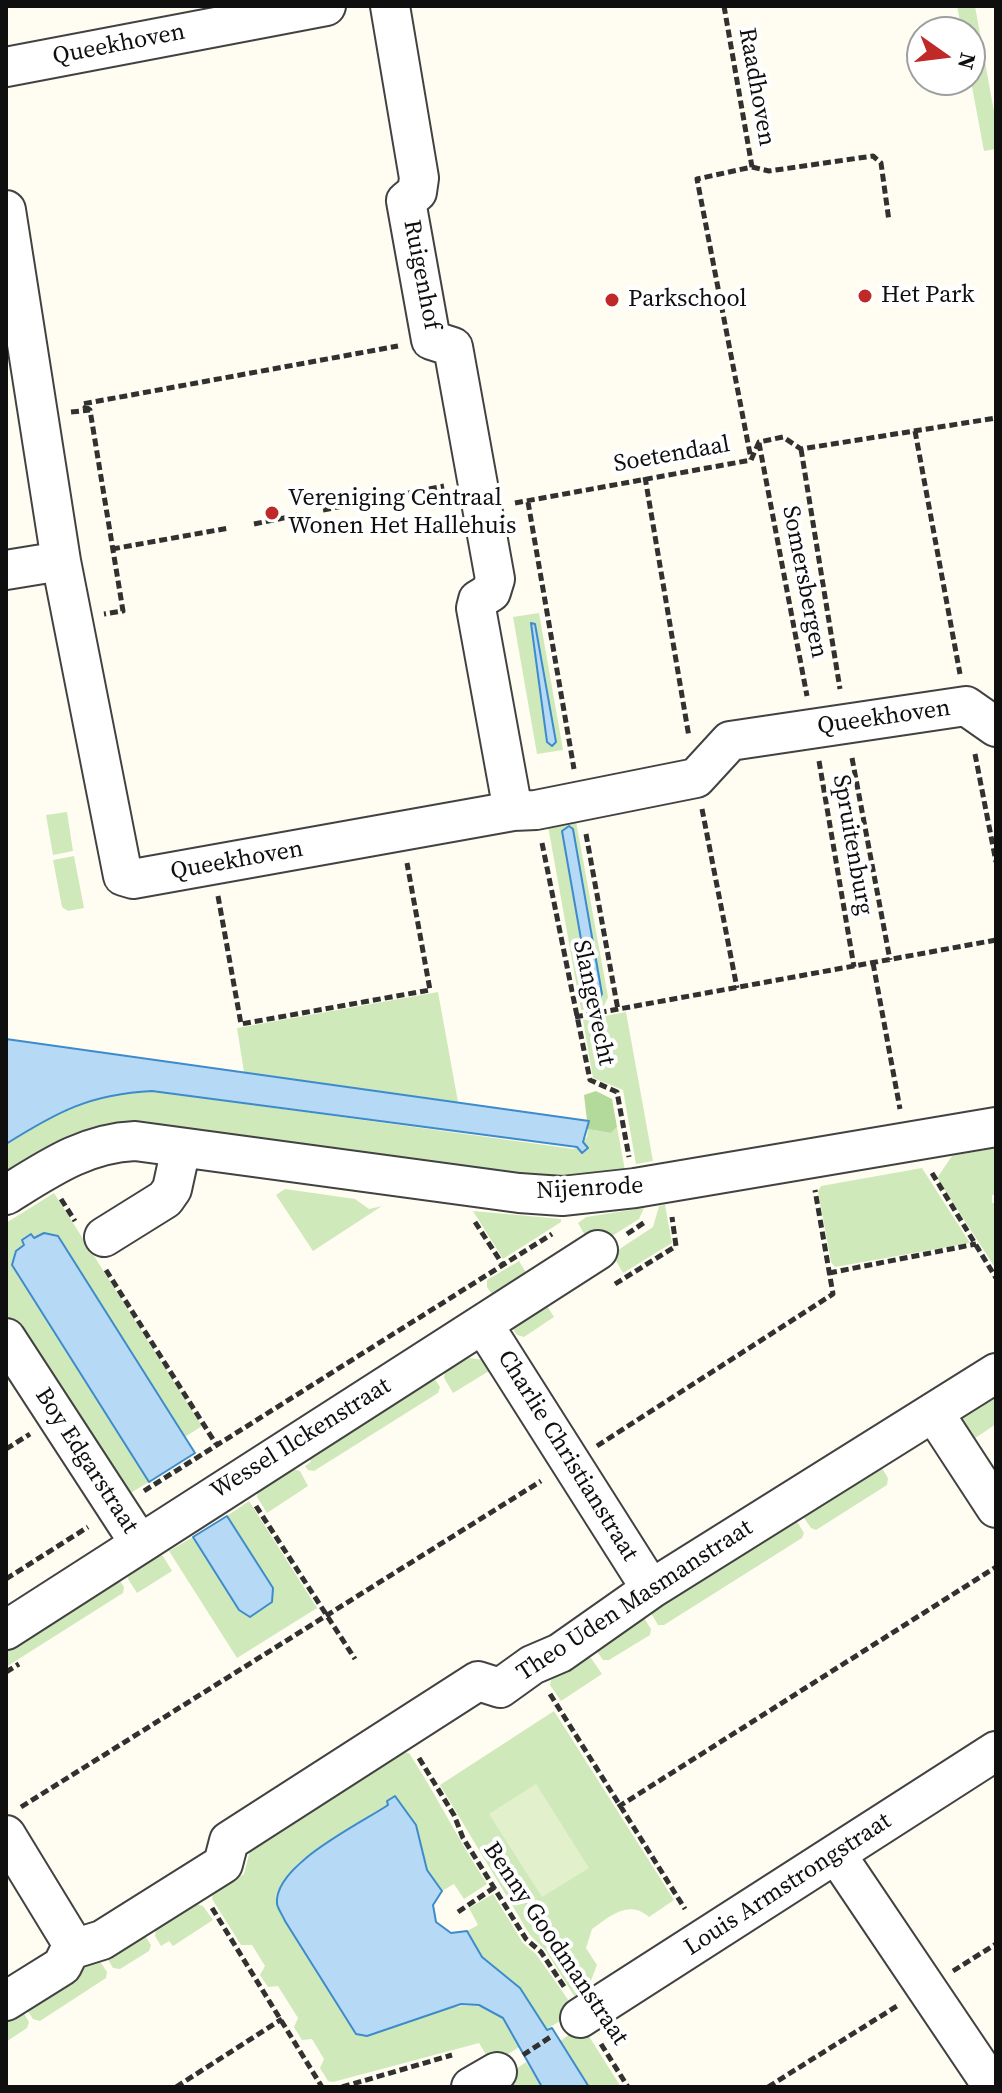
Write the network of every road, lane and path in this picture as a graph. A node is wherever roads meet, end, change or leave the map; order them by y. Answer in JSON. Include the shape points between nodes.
{"nodes":[{"id":1,"x":326,"y":6,"type":"edge"},
{"id":2,"x":390,"y":6,"type":"edge"},
{"id":3,"x":724,"y":6,"type":"edge"},
{"id":4,"x":225,"y":14,"type":"edge"},
{"id":5,"x":6,"y":67,"type":"edge"},
{"id":6,"x":752,"y":167,"type":"junction"},
{"id":7,"x":6,"y":210,"type":"edge"},
{"id":8,"x":889,"y":221,"type":"dead end"},
{"id":9,"x":431,"y":340,"type":"junction"},
{"id":10,"x":90,"y":410,"type":"junction"},
{"id":11,"x":38,"y":417,"type":"junction"},
{"id":12,"x":996,"y":418,"type":"edge"},
{"id":13,"x":915,"y":431,"type":"junction"},
{"id":14,"x":759,"y":442,"type":"junction"},
{"id":15,"x":801,"y":449,"type":"junction"},
{"id":16,"x":751,"y":460,"type":"junction"},
{"id":17,"x":480,"y":493,"type":"junction"},
{"id":18,"x":528,"y":502,"type":"junction"},
{"id":19,"x":323,"y":510,"type":"dead end"},
{"id":20,"x":298,"y":515,"type":"dead end"},
{"id":21,"x":254,"y":524,"type":"dead end"},
{"id":22,"x":229,"y":528,"type":"dead end"},
{"id":23,"x":112,"y":549,"type":"junction"},
{"id":24,"x":61,"y":561,"type":"junction"},
{"id":25,"x":6,"y":570,"type":"edge"},
{"id":26,"x":72,"y":621,"type":"junction"},
{"id":27,"x":981,"y":717,"type":"edge"},
{"id":28,"x":830,"y":726,"type":"junction"},
{"id":29,"x":580,"y":801,"type":"junction"},
{"id":30,"x":524,"y":810,"type":"junction"},
{"id":31,"x":401,"y":831,"type":"junction"},
{"id":32,"x":996,"y":862,"type":"edge"},
{"id":33,"x":213,"y":865,"type":"junction"},
{"id":34,"x":996,"y":940,"type":"edge"},
{"id":35,"x":890,"y":960,"type":"junction"},
{"id":36,"x":854,"y":967,"type":"junction"},
{"id":37,"x":618,"y":1010,"type":"junction"},
{"id":38,"x":575,"y":1017,"type":"junction"},
{"id":39,"x":996,"y":1127,"type":"edge"},
{"id":40,"x":181,"y":1148,"type":"junction"},
{"id":41,"x":810,"y":1161,"type":"junction"},
{"id":42,"x":44,"y":1171,"type":"junction"},
{"id":43,"x":635,"y":1188,"type":"junction"},
{"id":44,"x":579,"y":1194,"type":"junction"},
{"id":45,"x":6,"y":1195,"type":"edge"},
{"id":46,"x":96,"y":1244,"type":"junction"},
{"id":47,"x":976,"y":1244,"type":"dead end"},
{"id":48,"x":598,"y":1250,"type":"dead end"},
{"id":49,"x":829,"y":1273,"type":"junction"},
{"id":50,"x":483,"y":1324,"type":"junction"},
{"id":51,"x":6,"y":1338,"type":"edge"},
{"id":52,"x":996,"y":1373,"type":"edge"},
{"id":53,"x":934,"y":1413,"type":"junction"},
{"id":54,"x":216,"y":1444,"type":"junction"},
{"id":55,"x":571,"y":1463,"type":"junction"},
{"id":56,"x":238,"y":1478,"type":"junction"},
{"id":57,"x":117,"y":1508,"type":"junction"},
{"id":58,"x":996,"y":1508,"type":"edge"},
{"id":59,"x":140,"y":1544,"type":"junction"},
{"id":60,"x":996,"y":1567,"type":"edge"},
{"id":61,"x":6,"y":1579,"type":"edge"},
{"id":62,"x":651,"y":1589,"type":"junction"},
{"id":63,"x":326,"y":1614,"type":"junction"},
{"id":64,"x":6,"y":1630,"type":"edge"},
{"id":65,"x":355,"y":1659,"type":"dead end"},
{"id":66,"x":532,"y":1665,"type":"junction"},
{"id":67,"x":403,"y":1732,"type":"junction"},
{"id":68,"x":996,"y":1751,"type":"edge"},
{"id":69,"x":618,"y":1807,"type":"junction"},
{"id":70,"x":13,"y":1822,"type":"edge"},
{"id":71,"x":836,"y":1854,"type":"junction"},
{"id":72,"x":195,"y":1880,"type":"junction"},
{"id":73,"x":495,"y":1887,"type":"junction"},
{"id":74,"x":458,"y":1912,"type":"dead end"},
{"id":75,"x":705,"y":1940,"type":"junction"},
{"id":76,"x":996,"y":1944,"type":"edge"},
{"id":77,"x":70,"y":1950,"type":"junction"},
{"id":78,"x":927,"y":1988,"type":"junction"},
{"id":79,"x":6,"y":2001,"type":"edge"},
{"id":80,"x":582,"y":2017,"type":"junction"},
{"id":81,"x":282,"y":2019,"type":"junction"},
{"id":82,"x":487,"y":2077,"type":"edge"},
{"id":83,"x":347,"y":2086,"type":"edge"},
{"id":84,"x":176,"y":2087,"type":"edge"},
{"id":85,"x":322,"y":2087,"type":"edge"},
{"id":86,"x":628,"y":2087,"type":"edge"},
{"id":87,"x":768,"y":2087,"type":"edge"},
{"id":88,"x":993,"y":2087,"type":"edge"}],
"edges":[{"from":1,"to":4,"type":"street","name":"Queekhoven"},
{"from":2,"to":9,"type":"street","name":"Ruigenhof","via":[[419,178],[417,192],[406,201]]},
{"from":3,"to":6,"type":"path","name":"Raadhoven"},
{"from":4,"to":5,"type":"street","name":"Queekhoven"},
{"from":6,"to":8,"type":"path","via":[[769,171],[873,156],[881,163]]},
{"from":6,"to":16,"type":"path","name":"Raadhoven","via":[[697,179]]},
{"from":7,"to":11,"type":"street","name":"Queekhoven"},
{"from":9,"to":10,"type":"path","via":[[82,404]]},
{"from":9,"to":17,"type":"street","name":"Ruigenhof","via":[[453,347]]},
{"from":10,"to":11,"type":"path"},
{"from":10,"to":23,"type":"path"},
{"from":11,"to":24,"type":"street","name":"Queekhoven"},
{"from":12,"to":13,"type":"path","name":"Soetendaal"},
{"from":13,"to":15,"type":"path","name":"Soetendaal"},
{"from":13,"to":27,"type":"path"},
{"from":14,"to":15,"type":"path","name":"Soetendaal","via":[[783,437]]},
{"from":14,"to":16,"type":"path","name":"Soetendaal"},
{"from":14,"to":28,"type":"path","name":"Somersbergen"},
{"from":15,"to":28,"type":"path","name":"Somersbergen"},
{"from":16,"to":18,"type":"path","name":"Soetendaal"},
{"from":17,"to":18,"type":"path","name":"Soetendaal"},
{"from":17,"to":19,"type":"path","name":"Soetendaal"},
{"from":17,"to":30,"type":"street","name":"Ruigenhof","via":[[495,579],[476,608]]},
{"from":18,"to":29,"type":"path"},
{"from":20,"to":21,"type":"path"},
{"from":22,"to":23,"type":"path"},
{"from":23,"to":26,"type":"path","via":[[123,611]]},
{"from":24,"to":25,"type":"street"},
{"from":24,"to":26,"type":"street","name":"Queekhoven"},
{"from":26,"to":33,"type":"street","name":"Queekhoven","via":[[123,876],[133,879]]},
{"from":27,"to":28,"type":"street","name":"Queekhoven"},
{"from":27,"to":32,"type":"path"},
{"from":28,"to":29,"type":"street","name":"Queekhoven","via":[[730,741],[696,778]]},
{"from":28,"to":35,"type":"path","name":"Spruitenburg"},
{"from":28,"to":36,"type":"path","name":"Spruitenburg"},
{"from":29,"to":30,"type":"street","name":"Queekhoven"},
{"from":29,"to":37,"type":"path","name":"Slangevecht"},
{"from":30,"to":31,"type":"street","name":"Queekhoven"},
{"from":30,"to":38,"type":"path","name":"Slangevecht"},
{"from":31,"to":33,"type":"street","name":"Queekhoven"},
{"from":31,"to":33,"type":"path","via":[[430,990],[241,1024]]},
{"from":34,"to":35,"type":"path"},
{"from":35,"to":36,"type":"path"},
{"from":36,"to":37,"type":"path"},
{"from":37,"to":38,"type":"path"},
{"from":38,"to":43,"type":"path","name":"Slangevecht","via":[[590,1080],[617,1092]]},
{"from":39,"to":41,"type":"street","name":"Nijenrode"},
{"from":40,"to":42,"type":"street","name":"Nijenrode","via":[[106,1142]]},
{"from":40,"to":44,"type":"street","name":"Nijenrode","via":[[519,1193]]},
{"from":40,"to":46,"type":"street","via":[[165,1199]]},
{"from":41,"to":43,"type":"street","name":"Nijenrode"},
{"from":41,"to":49,"type":"path"},
{"from":42,"to":45,"type":"street","name":"Nijenrode"},
{"from":42,"to":46,"type":"path"},
{"from":43,"to":44,"type":"street","name":"Nijenrode"},
{"from":44,"to":54,"type":"path","via":[[572,1221]]},
{"from":46,"to":54,"type":"path"},
{"from":47,"to":49,"type":"path"},
{"from":48,"to":50,"type":"street","name":"Wessel Ilckenstraat"},
{"from":49,"to":55,"type":"path","via":[[833,1294]]},
{"from":50,"to":55,"type":"street","name":"Charlie Christianstraat"},
{"from":50,"to":56,"type":"street","name":"Wessel Ilckenstraat"},
{"from":51,"to":57,"type":"street","name":"Boy Edgarstraat"},
{"from":52,"to":53,"type":"street","name":"Theo Uden Masmanstraat"},
{"from":53,"to":58,"type":"street"},
{"from":53,"to":62,"type":"street","name":"Theo Uden Masmanstraat"},
{"from":54,"to":56,"type":"path"},
{"from":54,"to":57,"type":"path"},
{"from":55,"to":62,"type":"street","name":"Charlie Christianstraat"},
{"from":55,"to":63,"type":"path"},
{"from":56,"to":59,"type":"street","name":"Wessel Ilckenstraat"},
{"from":56,"to":63,"type":"path"},
{"from":57,"to":59,"type":"street","name":"Boy Edgarstraat"},
{"from":57,"to":61,"type":"path"},
{"from":59,"to":64,"type":"street","name":"Wessel Ilckenstraat"},
{"from":60,"to":69,"type":"path"},
{"from":62,"to":66,"type":"street","name":"Theo Uden Masmanstraat","via":[[560,1653]]},
{"from":63,"to":65,"type":"path"},
{"from":63,"to":70,"type":"path"},
{"from":66,"to":67,"type":"street","name":"Theo Uden Masmanstraat","via":[[500,1688],[478,1681]]},
{"from":66,"to":69,"type":"path"},
{"from":67,"to":72,"type":"street","name":"Theo Uden Masmanstraat","via":[[229,1841],[223,1864]]},
{"from":67,"to":73,"type":"path","name":"Benny Goodmanstraat"},
{"from":68,"to":71,"type":"street","name":"Louis Armstrongstraat"},
{"from":69,"to":75,"type":"path"},
{"from":70,"to":77,"type":"street","via":[[70,1940]]},
{"from":71,"to":75,"type":"street","name":"Louis Armstrongstraat"},
{"from":71,"to":78,"type":"street"},
{"from":72,"to":77,"type":"street","name":"Theo Uden Masmanstraat","via":[[102,1940]]},
{"from":72,"to":81,"type":"path"},
{"from":73,"to":74,"type":"path"},
{"from":73,"to":80,"type":"path","name":"Benny Goodmanstraat"},
{"from":75,"to":80,"type":"street","name":"Louis Armstrongstraat"},
{"from":76,"to":78,"type":"path"},
{"from":77,"to":79,"type":"street","name":"Theo Uden Masmanstraat","via":[[62,1966]]},
{"from":78,"to":87,"type":"path"},
{"from":78,"to":88,"type":"street"},
{"from":80,"to":82,"type":"path"},
{"from":80,"to":86,"type":"path","name":"Benny Goodmanstraat"},
{"from":81,"to":84,"type":"path"},
{"from":81,"to":85,"type":"path"},
{"from":82,"to":83,"type":"path","via":[[477,2048]]}]}
